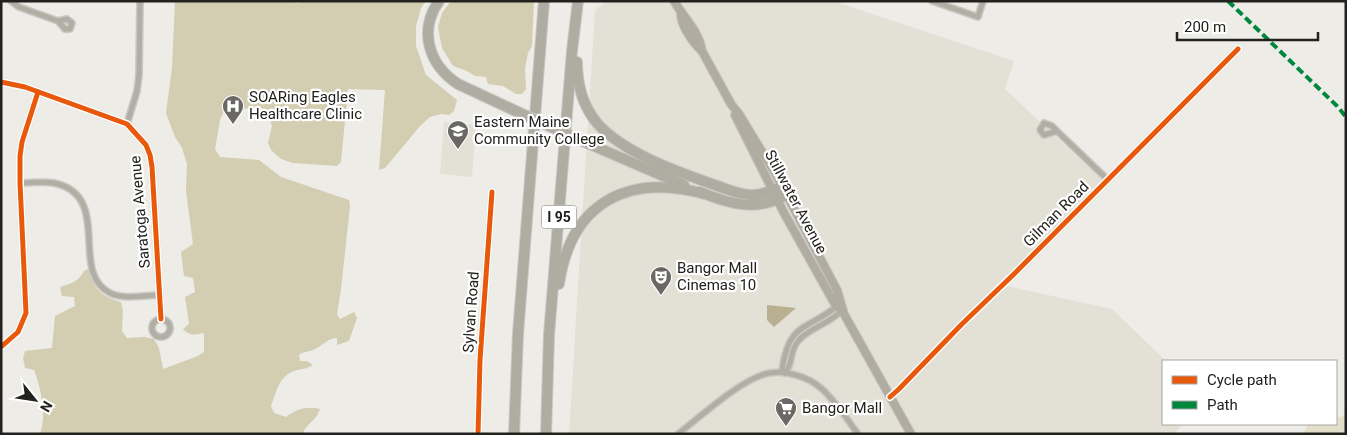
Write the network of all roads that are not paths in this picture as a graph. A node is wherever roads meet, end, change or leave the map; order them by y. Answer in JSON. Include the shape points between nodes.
{"nodes":[{"id":1,"x":10,"y":1,"type":"edge"},
{"id":2,"x":439,"y":1,"type":"edge"},
{"id":3,"x":544,"y":1,"type":"edge"},
{"id":4,"x":579,"y":1,"type":"edge"},
{"id":5,"x":674,"y":1,"type":"edge"},
{"id":6,"x":932,"y":1,"type":"edge"},
{"id":7,"x":983,"y":1,"type":"edge"},
{"id":8,"x":140,"y":2,"type":"edge"},
{"id":9,"x":58,"y":21,"type":"dead end"},
{"id":10,"x":1238,"y":49,"type":"dead end"},
{"id":11,"x":1,"y":82,"type":"edge"},
{"id":12,"x":38,"y":92,"type":"junction"},
{"id":13,"x":127,"y":124,"type":"junction"},
{"id":14,"x":1057,"y":131,"type":"dead end"},
{"id":15,"x":1108,"y":180,"type":"junction"},
{"id":16,"x":20,"y":183,"type":"junction"},
{"id":17,"x":492,"y":192,"type":"dead end"},
{"id":18,"x":779,"y":193,"type":"junction"},
{"id":19,"x":705,"y":194,"type":"junction"},
{"id":20,"x":160,"y":294,"type":"junction"},
{"id":21,"x":840,"y":306,"type":"junction"},
{"id":22,"x":161,"y":319,"type":"dead end"},
{"id":23,"x":1,"y":347,"type":"edge"},
{"id":24,"x":785,"y":374,"type":"junction"},
{"id":25,"x":546,"y":389,"type":"junction"},
{"id":26,"x":890,"y":397,"type":"junction"},
{"id":27,"x":478,"y":434,"type":"edge"},
{"id":28,"x":514,"y":434,"type":"edge"},
{"id":29,"x":546,"y":434,"type":"edge"},
{"id":30,"x":678,"y":434,"type":"edge"},
{"id":31,"x":858,"y":434,"type":"edge"},
{"id":32,"x":911,"y":434,"type":"edge"}],
"edges":[{"from":1,"to":9,"type":"street"},
{"from":2,"to":19,"type":"highway","bridge":true,"via":[[428,34],[431,53],[449,78],[520,113]]},
{"from":3,"to":28,"type":"highway","number":"I 95","via":[[518,334]]},
{"from":4,"to":18,"type":"highway","via":[[579,85],[592,116],[611,137],[680,172],[742,194]]},
{"from":4,"to":25,"type":"highway","number":"I 95"},
{"from":5,"to":18,"type":"main road","name":"Stillwater Avenue"},
{"from":6,"to":7,"type":"street","via":[[978,17]]},
{"from":8,"to":13,"type":"street","via":[[138,91]]},
{"from":10,"to":15,"type":"street","name":"Gilman Road"},
{"from":11,"to":12,"type":"street","name":"Saratoga Avenue"},
{"from":12,"to":13,"type":"street","name":"Saratoga Avenue"},
{"from":12,"to":16,"type":"street","via":[[22,142]]},
{"from":13,"to":20,"type":"street","name":"Saratoga Avenue","via":[[146,145],[150,155]]},
{"from":14,"to":15,"type":"street"},
{"from":15,"to":26,"type":"street","name":"Gilman Road"},
{"from":16,"to":20,"type":"street","via":[[58,184],[80,199],[88,217],[94,275],[105,290],[124,296]]},
{"from":16,"to":23,"type":"street","via":[[26,313],[18,332]]},
{"from":17,"to":27,"type":"street","name":"Sylvan Road"},
{"from":18,"to":19,"type":"highway","via":[[763,205],[750,206]]},
{"from":18,"to":21,"type":"main road","name":"Stillwater Avenue"},
{"from":19,"to":25,"type":"highway","via":[[655,186],[627,192],[600,206],[579,227],[569,245],[560,278]]},
{"from":20,"to":22,"type":"street","name":"Saratoga Avenue"},
{"from":21,"to":24,"type":"street","via":[[804,326],[790,340],[782,370]]},
{"from":21,"to":26,"type":"main road","name":"Stillwater Avenue"},
{"from":24,"to":30,"type":"street","via":[[763,374],[745,383]]},
{"from":24,"to":31,"type":"street","via":[[821,388]]},
{"from":25,"to":29,"type":"highway","number":"I 95"},
{"from":26,"to":32,"type":"main road","name":"Stillwater Avenue"}]}
